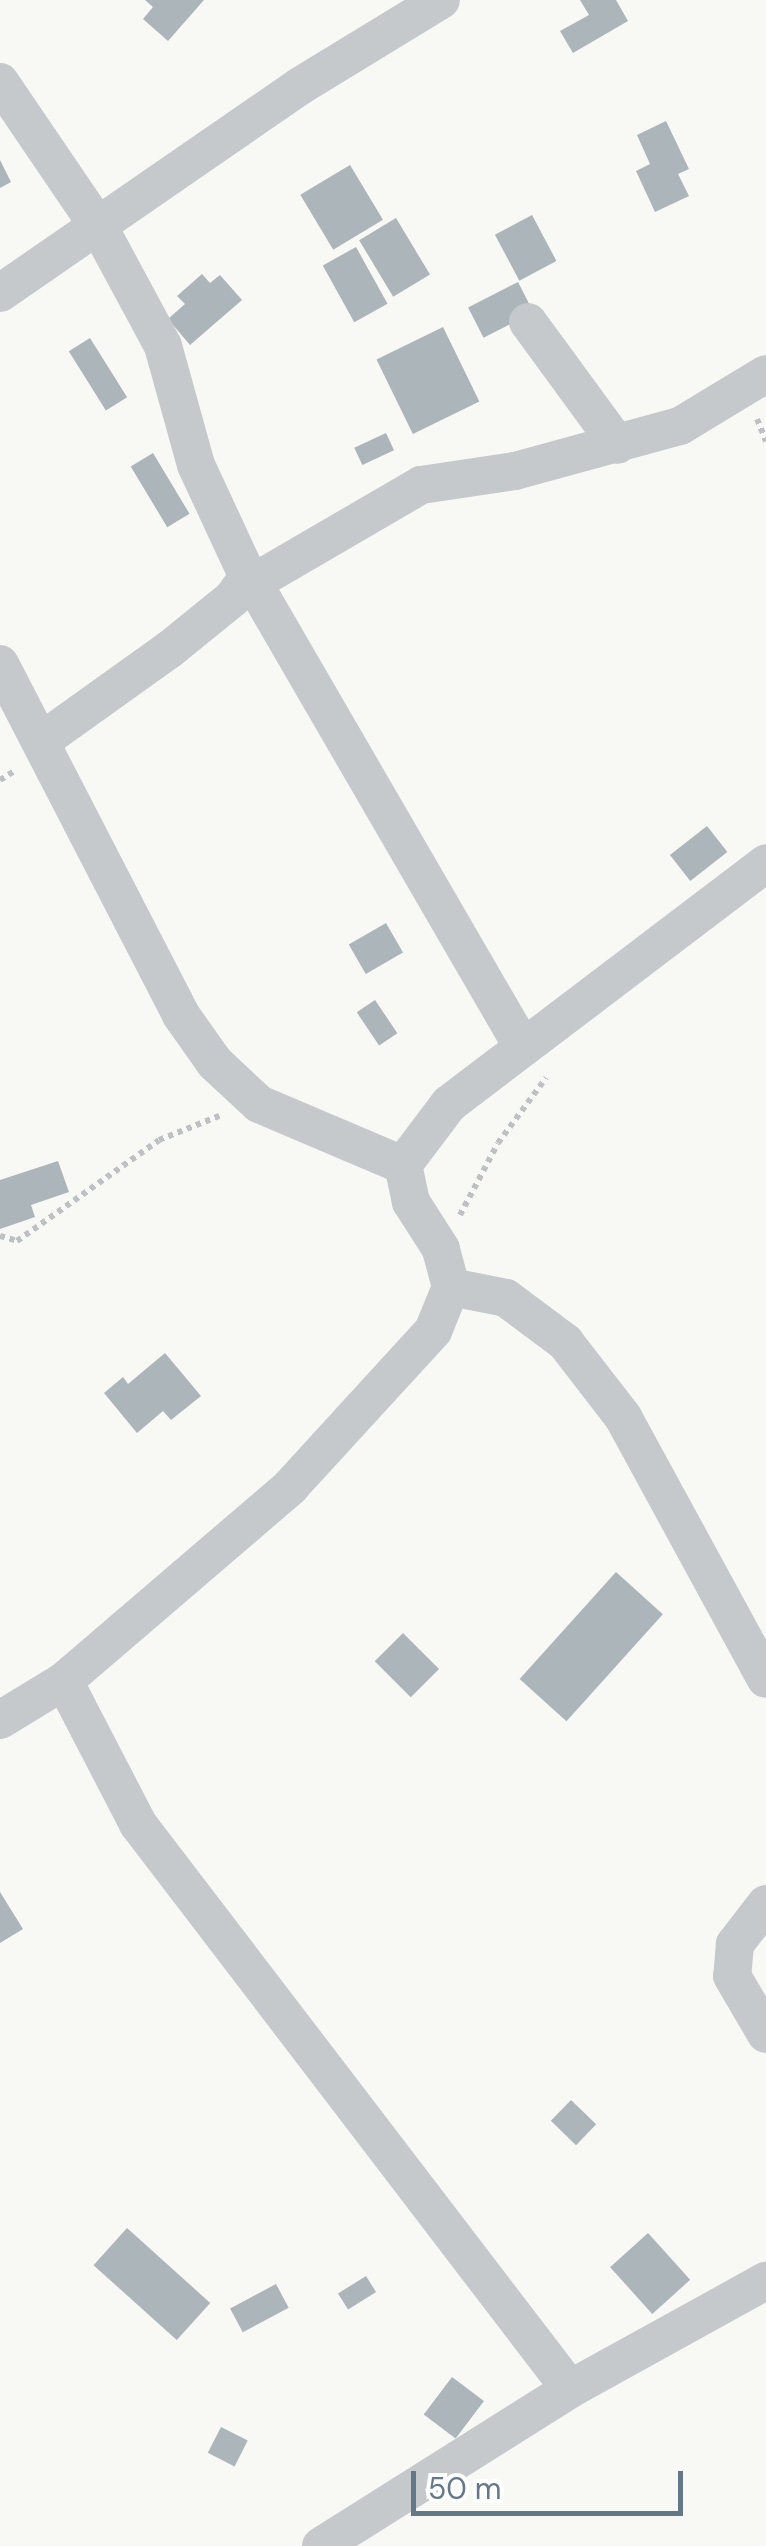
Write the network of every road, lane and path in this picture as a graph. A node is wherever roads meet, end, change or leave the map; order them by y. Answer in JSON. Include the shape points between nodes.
{"nodes":[{"id":1,"x":441,"y":0,"type":"edge"},
{"id":2,"x":0,"y":82,"type":"edge"},
{"id":3,"x":100,"y":230,"type":"junction"},
{"id":4,"x":0,"y":293,"type":"edge"},
{"id":5,"x":528,"y":322,"type":"dead end"},
{"id":6,"x":766,"y":374,"type":"edge"},
{"id":7,"x":618,"y":445,"type":"junction"},
{"id":8,"x":249,"y":586,"type":"junction"},
{"id":9,"x":0,"y":664,"type":"edge"},
{"id":10,"x":43,"y":740,"type":"junction"},
{"id":11,"x":766,"y":863,"type":"edge"},
{"id":12,"x":538,"y":1053,"type":"junction"},
{"id":13,"x":259,"y":1104,"type":"junction"},
{"id":14,"x":403,"y":1165,"type":"junction"},
{"id":15,"x":0,"y":1236,"type":"edge"},
{"id":16,"x":441,"y":1250,"type":"junction"},
{"id":17,"x":451,"y":1287,"type":"junction"},
{"id":18,"x":766,"y":1679,"type":"edge"},
{"id":19,"x":64,"y":1681,"type":"junction"},
{"id":20,"x":0,"y":1720,"type":"edge"},
{"id":21,"x":766,"y":1904,"type":"edge"},
{"id":22,"x":766,"y":2034,"type":"edge"},
{"id":23,"x":766,"y":2281,"type":"edge"},
{"id":24,"x":570,"y":2389,"type":"junction"},
{"id":25,"x":322,"y":2546,"type":"edge"}],
"edges":[{"from":1,"to":3,"type":"street","via":[[300,86]]},
{"from":2,"to":3,"type":"street"},
{"from":3,"to":4,"type":"street"},
{"from":3,"to":8,"type":"street","via":[[174,370],[196,464],[244,557]]},
{"from":5,"to":7,"type":"street"},
{"from":6,"to":7,"type":"street","via":[[680,426]]},
{"from":7,"to":8,"type":"street","via":[[421,485]]},
{"from":8,"to":10,"type":"street"},
{"from":8,"to":12,"type":"street"},
{"from":9,"to":10,"type":"street"},
{"from":10,"to":13,"type":"street","via":[[181,1014],[216,1063]]},
{"from":11,"to":12,"type":"street"},
{"from":12,"to":14,"type":"street","via":[[449,1104]]},
{"from":12,"to":16,"type":"path"},
{"from":13,"to":14,"type":"street"},
{"from":13,"to":15,"type":"path","via":[[160,1140],[17,1241]]},
{"from":14,"to":16,"type":"street","via":[[412,1202]]},
{"from":16,"to":17,"type":"street"},
{"from":17,"to":18,"type":"street","via":[[506,1298],[565,1342],[623,1418]]},
{"from":17,"to":19,"type":"street","via":[[433,1332],[290,1488]]},
{"from":19,"to":20,"type":"street"},
{"from":19,"to":24,"type":"street","via":[[138,1824]]},
{"from":21,"to":22,"type":"street","via":[[735,1944],[732,1976]]},
{"from":23,"to":24,"type":"street"},
{"from":24,"to":25,"type":"street"}]}
